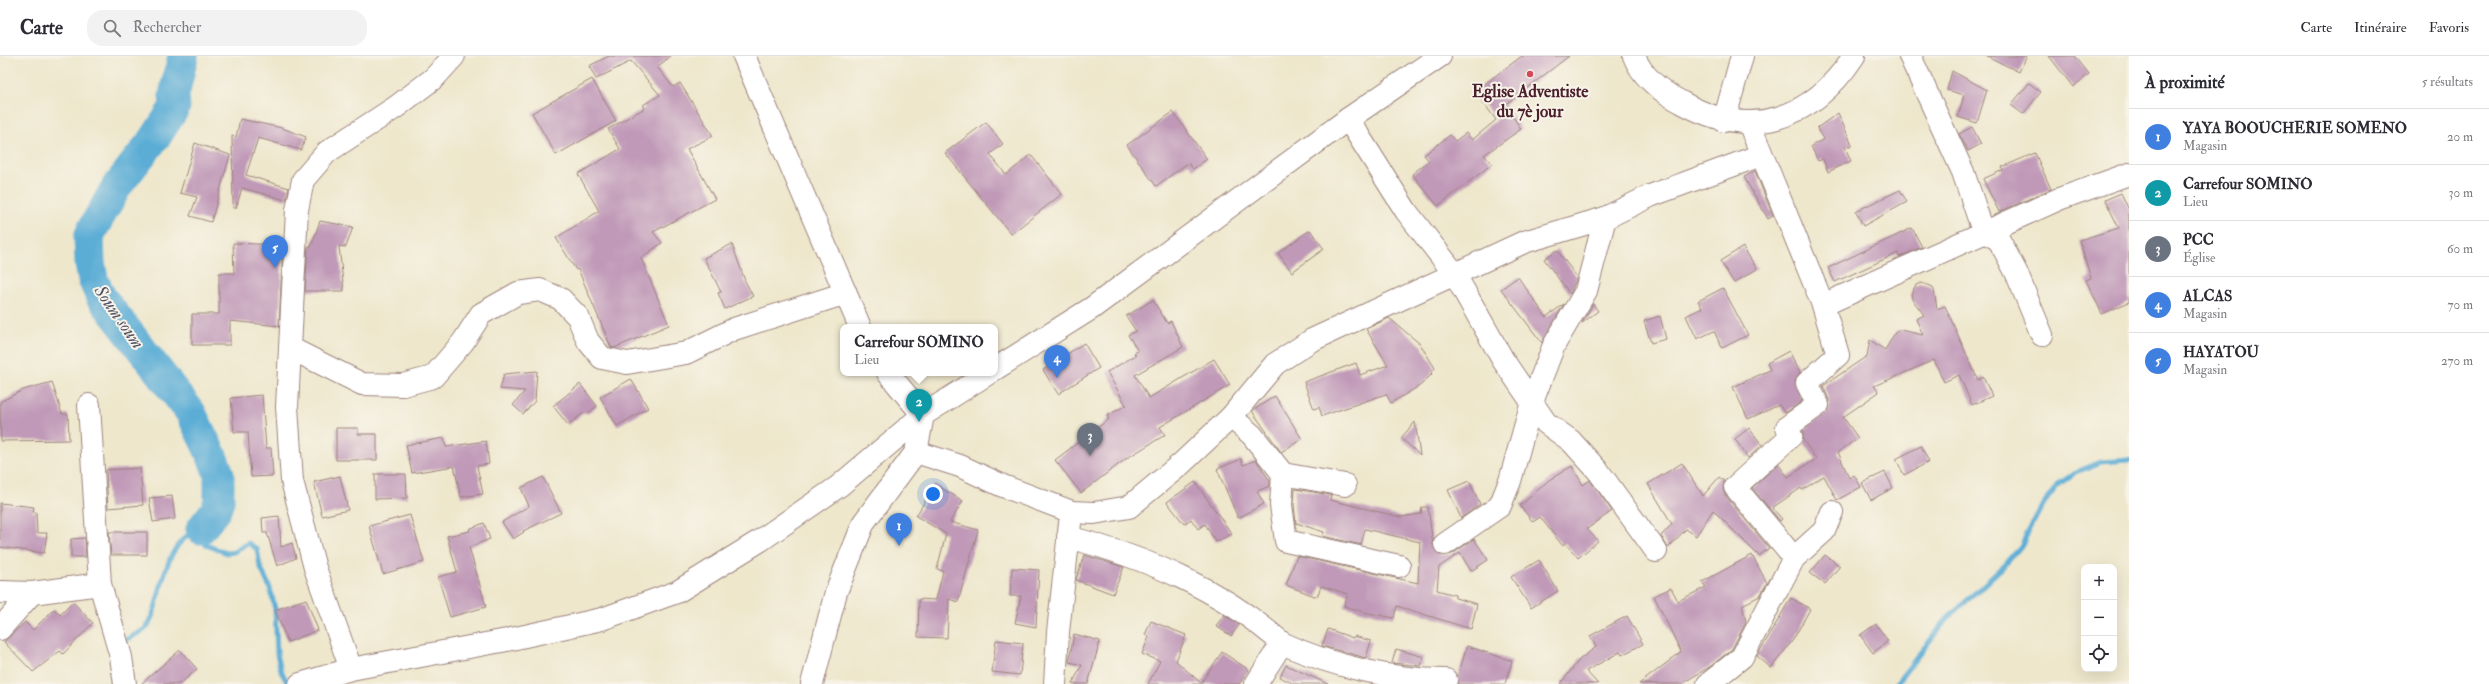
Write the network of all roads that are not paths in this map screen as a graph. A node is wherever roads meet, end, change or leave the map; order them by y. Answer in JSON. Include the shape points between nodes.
{"nodes":[{"id":1,"x":454,"y":56,"type":"edge"},
{"id":2,"x":744,"y":56,"type":"edge"},
{"id":3,"x":1440,"y":56,"type":"edge"},
{"id":4,"x":1634,"y":56,"type":"edge"},
{"id":5,"x":1742,"y":56,"type":"edge"},
{"id":6,"x":1854,"y":56,"type":"edge"},
{"id":7,"x":1913,"y":57,"type":"edge"},
{"id":8,"x":1348,"y":119,"type":"junction"},
{"id":9,"x":1724,"y":121,"type":"junction"},
{"id":10,"x":1749,"y":123,"type":"junction"},
{"id":11,"x":1761,"y":154,"type":"junction"},
{"id":12,"x":2129,"y":174,"type":"edge"},
{"id":13,"x":1605,"y":218,"type":"junction"},
{"id":14,"x":1983,"y":232,"type":"junction"},
{"id":15,"x":1454,"y":273,"type":"junction"},
{"id":16,"x":846,"y":293,"type":"junction"},
{"id":17,"x":1823,"y":305,"type":"junction"},
{"id":18,"x":859,"y":324,"type":"edge"},
{"id":19,"x":2042,"y":335,"type":"dead end"},
{"id":20,"x":290,"y":348,"type":"junction"},
{"id":21,"x":998,"y":367,"type":"edge"},
{"id":22,"x":890,"y":376,"type":"edge"},
{"id":23,"x":984,"y":376,"type":"edge"},
{"id":24,"x":1532,"y":402,"type":"junction"},
{"id":25,"x":88,"y":405,"type":"dead end"},
{"id":26,"x":923,"y":415,"type":"junction"},
{"id":27,"x":1231,"y":417,"type":"junction"},
{"id":28,"x":916,"y":452,"type":"junction"},
{"id":29,"x":1283,"y":474,"type":"junction"},
{"id":30,"x":1345,"y":485,"type":"dead end"},
{"id":31,"x":1072,"y":512,"type":"junction"},
{"id":32,"x":1832,"y":512,"type":"dead end"},
{"id":33,"x":1068,"y":537,"type":"junction"},
{"id":34,"x":1445,"y":544,"type":"dead end"},
{"id":35,"x":1656,"y":551,"type":"dead end"},
{"id":36,"x":1794,"y":558,"type":"junction"},
{"id":37,"x":1399,"y":566,"type":"dead end"},
{"id":38,"x":100,"y":584,"type":"junction"},
{"id":39,"x":0,"y":592,"type":"edge"},
{"id":40,"x":32,"y":593,"type":"junction"},
{"id":41,"x":0,"y":629,"type":"edge"},
{"id":42,"x":1282,"y":643,"type":"junction"},
{"id":43,"x":351,"y":669,"type":"junction"},
{"id":44,"x":1353,"y":676,"type":"edge"},
{"id":45,"x":1434,"y":681,"type":"edge"},
{"id":46,"x":125,"y":684,"type":"edge"},
{"id":47,"x":300,"y":684,"type":"edge"},
{"id":48,"x":812,"y":684,"type":"edge"},
{"id":49,"x":1056,"y":684,"type":"edge"},
{"id":50,"x":1256,"y":684,"type":"edge"},
{"id":51,"x":1708,"y":684,"type":"edge"}],
"edges":[{"from":1,"to":20,"type":"street","via":[[434,78],[396,107],[326,152],[303,180],[297,210]]},
{"from":2,"to":16,"type":"street"},
{"from":3,"to":8,"type":"street"},
{"from":4,"to":9,"type":"street","via":[[1659,90],[1699,112]]},
{"from":5,"to":9,"type":"street"},
{"from":6,"to":10,"type":"street","via":[[1826,90],[1812,101],[1766,122]]},
{"from":7,"to":14,"type":"street","via":[[1963,172]]},
{"from":8,"to":15,"type":"street","via":[[1406,211]]},
{"from":8,"to":21,"type":"street","via":[[1092,308]]},
{"from":9,"to":10,"type":"street"},
{"from":10,"to":11,"type":"street"},
{"from":11,"to":13,"type":"street","via":[[1650,196]]},
{"from":11,"to":17,"type":"street"},
{"from":12,"to":14,"type":"street","via":[[2059,199]]},
{"from":13,"to":15,"type":"street","via":[[1524,242]]},
{"from":13,"to":24,"type":"street","via":[[1586,291],[1554,345]]},
{"from":14,"to":17,"type":"street"},
{"from":14,"to":19,"type":"street","via":[[1999,240],[2016,272]]},
{"from":15,"to":24,"type":"street","via":[[1503,360]]},
{"from":15,"to":27,"type":"street","via":[[1300,348],[1275,364]]},
{"from":16,"to":18,"type":"street"},
{"from":16,"to":20,"type":"street","via":[[734,329],[686,353],[627,363],[602,358],[588,341],[578,317],[561,299],[540,290],[518,293],[481,314],[463,342],[433,377],[403,385],[362,384]]},
{"from":17,"to":36,"type":"street","via":[[1838,355],[1807,383],[1818,405],[1787,427],[1791,436],[1735,487]]},
{"from":20,"to":43,"type":"street","via":[[286,407],[292,481],[315,568]]},
{"from":22,"to":26,"type":"street"},
{"from":23,"to":26,"type":"street"},
{"from":24,"to":34,"type":"street","via":[[1510,481],[1500,506]]},
{"from":24,"to":35,"type":"street","via":[[1546,423],[1571,441],[1599,472]]},
{"from":25,"to":38,"type":"street"},
{"from":26,"to":28,"type":"street"},
{"from":26,"to":43,"type":"street","via":[[839,486],[761,540],[677,592],[602,619],[507,640]]},
{"from":27,"to":29,"type":"street","via":[[1252,435]]},
{"from":27,"to":31,"type":"street","via":[[1181,464],[1129,507],[1094,513]]},
{"from":28,"to":31,"type":"street","via":[[960,466],[1003,486]]},
{"from":28,"to":48,"type":"street","via":[[864,522],[836,592]]},
{"from":29,"to":30,"type":"street"},
{"from":29,"to":37,"type":"street","via":[[1281,505],[1286,541]]},
{"from":31,"to":33,"type":"street"},
{"from":32,"to":36,"type":"street","via":[[1824,531]]},
{"from":33,"to":42,"type":"street","via":[[1108,547],[1167,569],[1230,603]]},
{"from":33,"to":49,"type":"street"},
{"from":36,"to":51,"type":"street","via":[[1742,657]]},
{"from":38,"to":40,"type":"street"},
{"from":38,"to":46,"type":"street","via":[[122,657]]},
{"from":39,"to":40,"type":"street"},
{"from":40,"to":41,"type":"street"},
{"from":42,"to":44,"type":"street","via":[[1328,662]]},
{"from":42,"to":50,"type":"street"},
{"from":43,"to":47,"type":"street"},
{"from":44,"to":45,"type":"street"}]}
